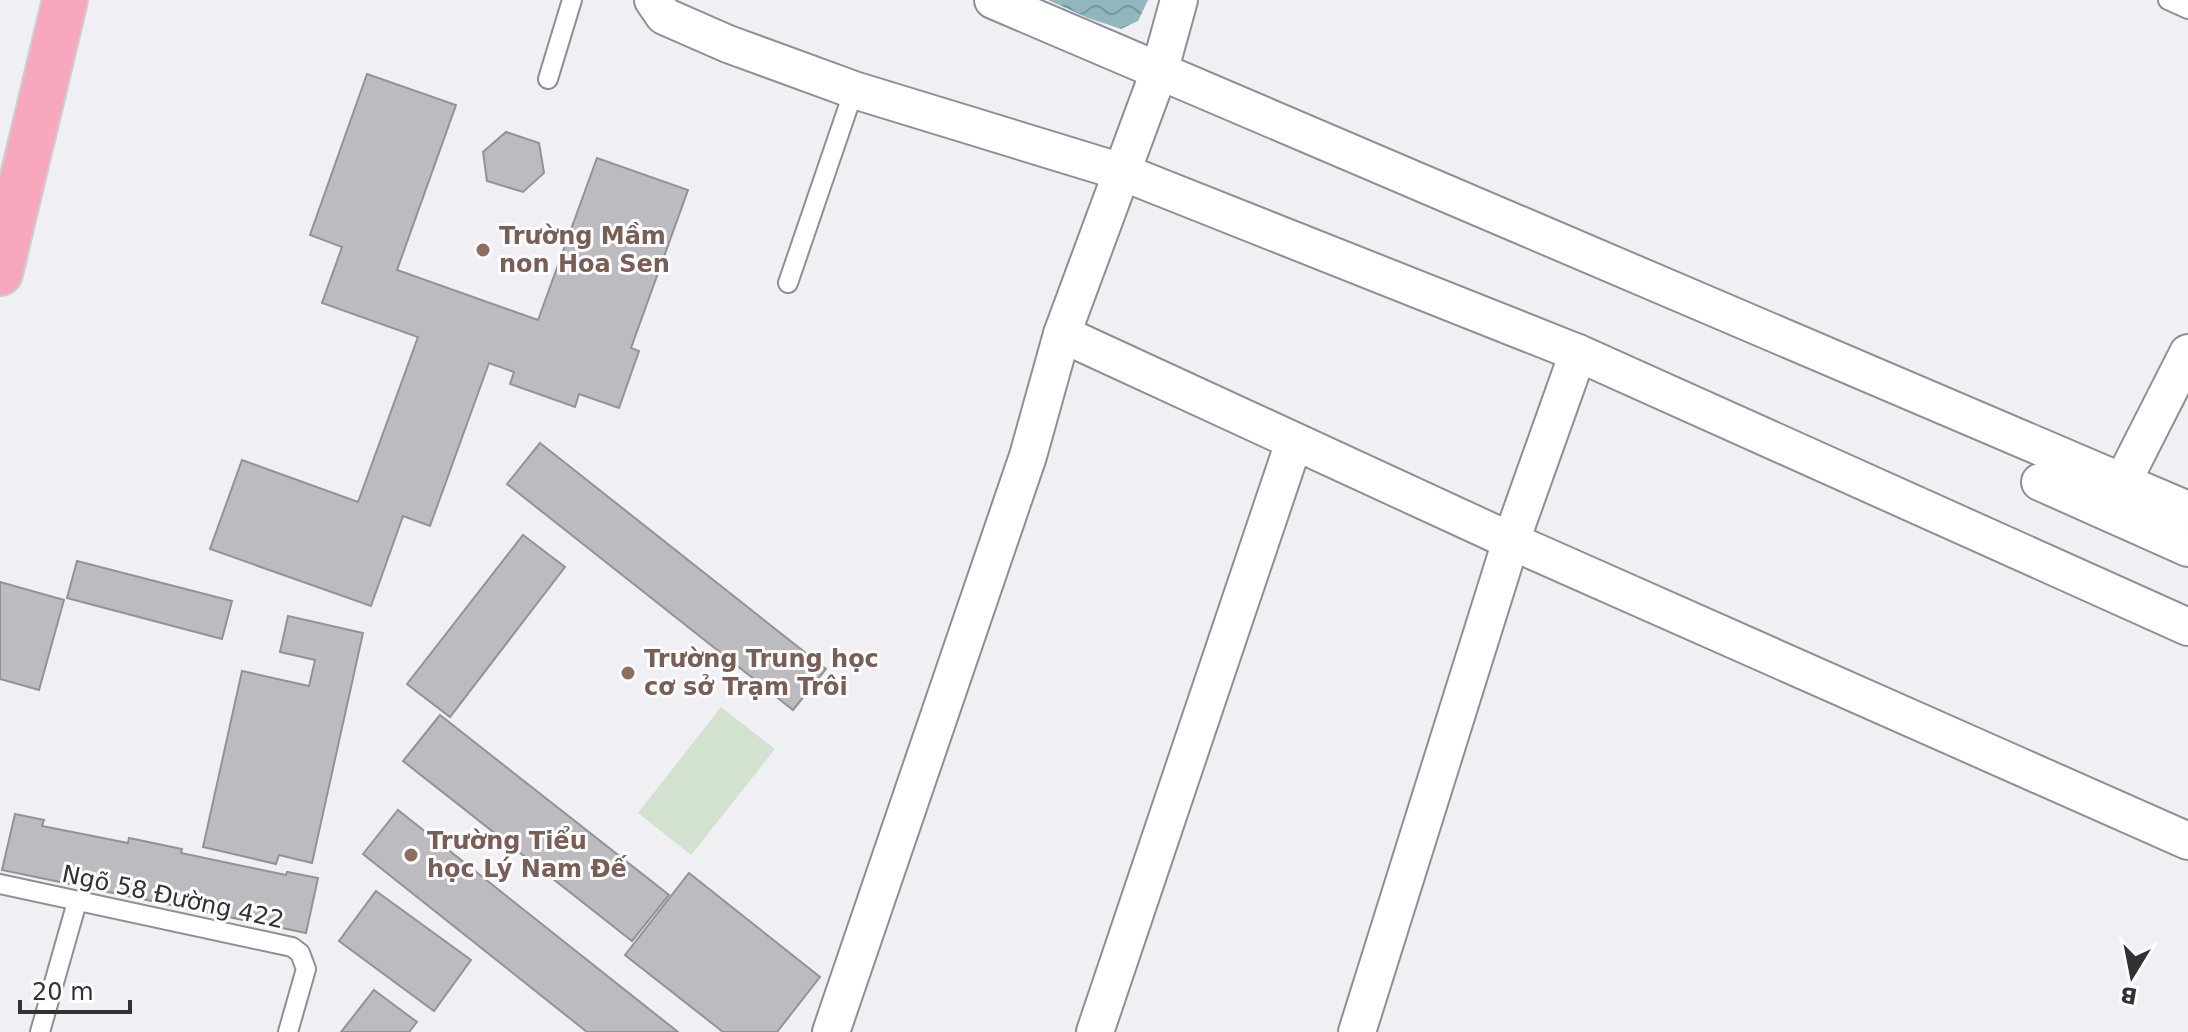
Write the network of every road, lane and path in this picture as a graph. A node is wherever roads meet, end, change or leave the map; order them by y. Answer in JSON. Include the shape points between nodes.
{"nodes":[{"id":1,"x":65,"y":0,"type":"edge"},
{"id":2,"x":572,"y":0,"type":"edge"},
{"id":3,"x":653,"y":0,"type":"edge"},
{"id":4,"x":993,"y":0,"type":"edge"},
{"id":5,"x":1179,"y":0,"type":"edge"},
{"id":6,"x":2168,"y":0,"type":"edge"},
{"id":7,"x":2188,"y":9,"type":"edge"},
{"id":8,"x":1160,"y":69,"type":"junction"},
{"id":9,"x":548,"y":79,"type":"dead end"},
{"id":10,"x":854,"y":90,"type":"junction"},
{"id":11,"x":1122,"y":172,"type":"junction"},
{"id":12,"x":0,"y":273,"type":"edge"},
{"id":13,"x":788,"y":283,"type":"dead end"},
{"id":14,"x":1062,"y":334,"type":"junction"},
{"id":15,"x":1578,"y":353,"type":"junction"},
{"id":16,"x":2188,"y":353,"type":"edge"},
{"id":17,"x":1294,"y":442,"type":"junction"},
{"id":18,"x":2123,"y":481,"type":"junction"},
{"id":19,"x":2040,"y":482,"type":"dead end"},
{"id":20,"x":2188,"y":510,"type":"edge"},
{"id":21,"x":1511,"y":541,"type":"junction"},
{"id":22,"x":2188,"y":548,"type":"edge"},
{"id":23,"x":2188,"y":627,"type":"edge"},
{"id":24,"x":2188,"y":841,"type":"edge"},
{"id":25,"x":0,"y":884,"type":"edge"},
{"id":26,"x":77,"y":902,"type":"junction"},
{"id":27,"x":40,"y":1032,"type":"edge"},
{"id":28,"x":288,"y":1032,"type":"edge"},
{"id":29,"x":831,"y":1032,"type":"edge"},
{"id":30,"x":1095,"y":1032,"type":"edge"},
{"id":31,"x":1357,"y":1032,"type":"edge"}],
"edges":[{"from":1,"to":12,"type":"main road"},
{"from":2,"to":9,"type":"lane"},
{"from":3,"to":10,"type":"street","via":[[664,16]]},
{"from":4,"to":8,"type":"street"},
{"from":5,"to":8,"type":"street"},
{"from":6,"to":7,"type":"lane"},
{"from":8,"to":11,"type":"street"},
{"from":8,"to":18,"type":"street"},
{"from":10,"to":11,"type":"street"},
{"from":10,"to":13,"type":"lane"},
{"from":11,"to":14,"type":"street"},
{"from":11,"to":15,"type":"street"},
{"from":14,"to":17,"type":"street"},
{"from":14,"to":29,"type":"street","via":[[1028,456]]},
{"from":15,"to":21,"type":"street"},
{"from":15,"to":23,"type":"street"},
{"from":16,"to":18,"type":"street"},
{"from":17,"to":21,"type":"street"},
{"from":17,"to":30,"type":"street"},
{"from":18,"to":20,"type":"street"},
{"from":19,"to":22,"type":"street"},
{"from":21,"to":24,"type":"street"},
{"from":21,"to":31,"type":"street"},
{"from":25,"to":26,"type":"lane","name":"Ngõ 58 Đường 422"},
{"from":26,"to":27,"type":"lane"},
{"from":26,"to":28,"type":"lane","name":"Ngõ 58 Đường 422","via":[[292,947],[306,969]]}]}
